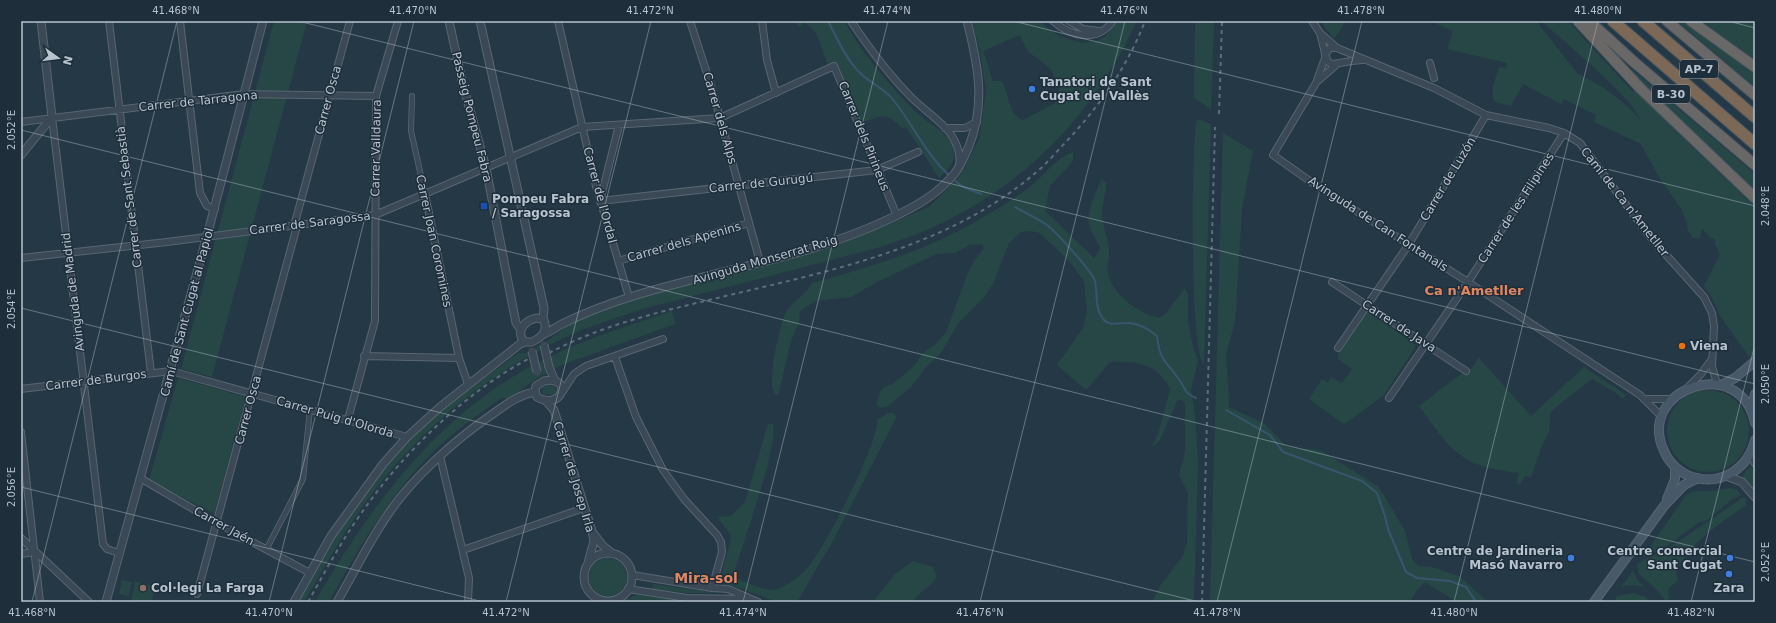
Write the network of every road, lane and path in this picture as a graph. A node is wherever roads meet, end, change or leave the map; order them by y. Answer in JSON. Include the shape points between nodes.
{"nodes":[{"id":1,"x":41,"y":21,"type":"edge"},
{"id":2,"x":109,"y":21,"type":"edge"},
{"id":3,"x":180,"y":21,"type":"edge"},
{"id":4,"x":263,"y":21,"type":"edge"},
{"id":5,"x":350,"y":21,"type":"edge"},
{"id":6,"x":398,"y":21,"type":"edge"},
{"id":7,"x":449,"y":21,"type":"edge"},
{"id":8,"x":480,"y":21,"type":"edge"},
{"id":9,"x":558,"y":21,"type":"edge"},
{"id":10,"x":690,"y":21,"type":"edge"},
{"id":11,"x":762,"y":21,"type":"edge"},
{"id":12,"x":851,"y":21,"type":"edge"},
{"id":13,"x":967,"y":21,"type":"edge"},
{"id":14,"x":1053,"y":21,"type":"edge"},
{"id":15,"x":1069,"y":21,"type":"edge"},
{"id":16,"x":1113,"y":21,"type":"edge"},
{"id":17,"x":1312,"y":21,"type":"edge"},
{"id":18,"x":1578,"y":21,"type":"edge"},
{"id":19,"x":1589,"y":21,"type":"edge"},
{"id":20,"x":1613,"y":21,"type":"edge"},
{"id":21,"x":1643,"y":21,"type":"edge"},
{"id":22,"x":1667,"y":21,"type":"edge"},
{"id":23,"x":1692,"y":21,"type":"edge"},
{"id":24,"x":1101,"y":31,"type":"junction"},
{"id":25,"x":1320,"y":33,"type":"junction"},
{"id":26,"x":1339,"y":49,"type":"junction"},
{"id":27,"x":1325,"y":56,"type":"junction"},
{"id":28,"x":1363,"y":60,"type":"junction"},
{"id":29,"x":1430,"y":63,"type":"dead end"},
{"id":30,"x":1338,"y":64,"type":"junction"},
{"id":31,"x":829,"y":67,"type":"joint"},
{"id":32,"x":1755,"y":67,"type":"edge"},
{"id":33,"x":1434,"y":78,"type":"dead end"},
{"id":34,"x":1316,"y":83,"type":"junction"},
{"id":35,"x":244,"y":94,"type":"junction"},
{"id":36,"x":776,"y":94,"type":"junction"},
{"id":37,"x":1755,"y":95,"type":"edge"},
{"id":38,"x":329,"y":96,"type":"junction"},
{"id":39,"x":376,"y":96,"type":"junction"},
{"id":40,"x":412,"y":96,"type":"dead end"},
{"id":41,"x":188,"y":102,"type":"junction"},
{"id":42,"x":119,"y":109,"type":"junction"},
{"id":43,"x":1486,"y":115,"type":"junction"},
{"id":44,"x":52,"y":117,"type":"junction"},
{"id":45,"x":1755,"y":117,"type":"edge"},
{"id":46,"x":720,"y":118,"type":"junction"},
{"id":47,"x":21,"y":122,"type":"edge"},
{"id":48,"x":977,"y":122,"type":"junction"},
{"id":49,"x":619,"y":125,"type":"junction"},
{"id":50,"x":582,"y":127,"type":"junction"},
{"id":51,"x":944,"y":127,"type":"junction"},
{"id":52,"x":1564,"y":134,"type":"junction"},
{"id":53,"x":1755,"y":144,"type":"edge"},
{"id":54,"x":918,"y":152,"type":"dead end"},
{"id":55,"x":21,"y":155,"type":"edge"},
{"id":56,"x":509,"y":158,"type":"junction"},
{"id":57,"x":1755,"y":164,"type":"edge"},
{"id":58,"x":486,"y":168,"type":"junction"},
{"id":59,"x":958,"y":169,"type":"junction"},
{"id":60,"x":877,"y":170,"type":"junction"},
{"id":61,"x":739,"y":185,"type":"junction"},
{"id":62,"x":425,"y":194,"type":"junction"},
{"id":63,"x":1755,"y":198,"type":"edge"},
{"id":64,"x":600,"y":201,"type":"junction"},
{"id":65,"x":215,"y":209,"type":"junction"},
{"id":66,"x":895,"y":211,"type":"dead end"},
{"id":67,"x":375,"y":215,"type":"junction"},
{"id":68,"x":749,"y":223,"type":"junction"},
{"id":69,"x":296,"y":226,"type":"junction"},
{"id":70,"x":207,"y":236,"type":"junction"},
{"id":71,"x":1409,"y":244,"type":"junction"},
{"id":72,"x":135,"y":245,"type":"junction"},
{"id":73,"x":68,"y":253,"type":"junction"},
{"id":74,"x":21,"y":258,"type":"edge"},
{"id":75,"x":618,"y":261,"type":"junction"},
{"id":76,"x":760,"y":262,"type":"junction"},
{"id":77,"x":1332,"y":282,"type":"dead end"},
{"id":78,"x":1468,"y":282,"type":"junction"},
{"id":79,"x":629,"y":297,"type":"junction"},
{"id":80,"x":1367,"y":306,"type":"junction"},
{"id":81,"x":544,"y":321,"type":"junction"},
{"id":82,"x":561,"y":324,"type":"junction"},
{"id":83,"x":521,"y":330,"type":"junction"},
{"id":84,"x":543,"y":335,"type":"junction"},
{"id":85,"x":664,"y":339,"type":"dead end"},
{"id":86,"x":525,"y":341,"type":"junction"},
{"id":87,"x":1426,"y":344,"type":"junction"},
{"id":88,"x":1338,"y":348,"type":"dead end"},
{"id":89,"x":364,"y":356,"type":"junction"},
{"id":90,"x":615,"y":357,"type":"junction"},
{"id":91,"x":459,"y":358,"type":"junction"},
{"id":92,"x":1712,"y":359,"type":"junction"},
{"id":93,"x":1755,"y":361,"type":"edge"},
{"id":94,"x":171,"y":371,"type":"junction"},
{"id":95,"x":1466,"y":371,"type":"dead end"},
{"id":96,"x":151,"y":373,"type":"junction"},
{"id":97,"x":570,"y":380,"type":"junction"},
{"id":98,"x":83,"y":381,"type":"junction"},
{"id":99,"x":557,"y":382,"type":"junction"},
{"id":100,"x":539,"y":383,"type":"junction"},
{"id":101,"x":468,"y":384,"type":"junction"},
{"id":102,"x":1719,"y":385,"type":"junction"},
{"id":103,"x":21,"y":389,"type":"edge"},
{"id":104,"x":1686,"y":389,"type":"junction"},
{"id":105,"x":563,"y":391,"type":"junction"},
{"id":106,"x":535,"y":392,"type":"junction"},
{"id":107,"x":253,"y":394,"type":"junction"},
{"id":108,"x":1755,"y":394,"type":"edge"},
{"id":109,"x":557,"y":398,"type":"junction"},
{"id":110,"x":1389,"y":398,"type":"dead end"},
{"id":111,"x":1644,"y":398,"type":"junction"},
{"id":112,"x":1673,"y":399,"type":"junction"},
{"id":113,"x":545,"y":400,"type":"junction"},
{"id":114,"x":310,"y":409,"type":"junction"},
{"id":115,"x":1752,"y":413,"type":"junction"},
{"id":116,"x":555,"y":414,"type":"junction"},
{"id":117,"x":1662,"y":417,"type":"junction"},
{"id":118,"x":348,"y":419,"type":"junction"},
{"id":119,"x":1755,"y":423,"type":"edge"},
{"id":120,"x":21,"y":432,"type":"edge"},
{"id":121,"x":407,"y":437,"type":"junction"},
{"id":122,"x":1755,"y":440,"type":"edge"},
{"id":123,"x":1752,"y":451,"type":"junction"},
{"id":124,"x":440,"y":456,"type":"junction"},
{"id":125,"x":1755,"y":463,"type":"edge"},
{"id":126,"x":1675,"y":467,"type":"junction"},
{"id":127,"x":1726,"y":476,"type":"junction"},
{"id":128,"x":140,"y":478,"type":"junction"},
{"id":129,"x":1698,"y":478,"type":"junction"},
{"id":130,"x":1755,"y":496,"type":"edge"},
{"id":131,"x":1664,"y":506,"type":"junction"},
{"id":132,"x":584,"y":508,"type":"junction"},
{"id":133,"x":217,"y":523,"type":"junction"},
{"id":134,"x":592,"y":531,"type":"junction"},
{"id":135,"x":21,"y":538,"type":"edge"},
{"id":136,"x":266,"y":550,"type":"junction"},
{"id":137,"x":463,"y":550,"type":"junction"},
{"id":138,"x":34,"y":552,"type":"junction"},
{"id":139,"x":119,"y":553,"type":"junction"},
{"id":140,"x":612,"y":553,"type":"junction"},
{"id":141,"x":21,"y":554,"type":"edge"},
{"id":142,"x":588,"y":563,"type":"junction"},
{"id":143,"x":310,"y":573,"type":"junction"},
{"id":144,"x":632,"y":575,"type":"junction"},
{"id":145,"x":712,"y":588,"type":"junction"},
{"id":146,"x":628,"y":589,"type":"junction"},
{"id":147,"x":590,"y":593,"type":"junction"},
{"id":148,"x":197,"y":594,"type":"dead end"},
{"id":149,"x":748,"y":598,"type":"junction"},
{"id":150,"x":612,"y":601,"type":"edge"},
{"id":151,"x":40,"y":602,"type":"edge"},
{"id":152,"x":89,"y":602,"type":"edge"},
{"id":153,"x":106,"y":602,"type":"edge"},
{"id":154,"x":294,"y":602,"type":"edge"},
{"id":155,"x":338,"y":602,"type":"edge"},
{"id":156,"x":468,"y":602,"type":"edge"},
{"id":157,"x":591,"y":602,"type":"edge"},
{"id":158,"x":757,"y":602,"type":"edge"},
{"id":159,"x":1594,"y":602,"type":"edge"}],
"edges":[{"from":1,"to":44,"type":"street","name":"Avinguda de Madrid"},
{"from":2,"to":42,"type":"street","name":"Carrer de Sant Sebastià"},
{"from":3,"to":41,"type":"street"},
{"from":4,"to":35,"type":"street","name":"Camí de Sant Cugat al Papiol"},
{"from":5,"to":38,"type":"street","name":"Carrer Osca"},
{"from":6,"to":39,"type":"street","name":"Carrer Valldaura"},
{"from":7,"to":58,"type":"street","name":"Passeig Pompeu Fabra","via":[[463,85]]},
{"from":8,"to":56,"type":"street"},
{"from":9,"to":50,"type":"street","name":"Carrer de l'Ordal"},
{"from":10,"to":46,"type":"street","name":"Carrer dels Alps"},
{"from":11,"to":36,"type":"street","via":[[767,60]]},
{"from":12,"to":51,"type":"street","via":[[889,73]]},
{"from":13,"to":48,"type":"street","name":"Avinguda Monserrat Roig","via":[[979,76],[980,102]]},
{"from":14,"to":24,"type":"street","via":[[1077,36],[1094,35]]},
{"from":15,"to":24,"type":"street","via":[[1083,29]]},
{"from":16,"to":24,"type":"street","via":[[1109,27]]},
{"from":17,"to":25,"type":"street","name":"Camí de Ca n'Ametller"},
{"from":18,"to":63,"type":"highway","via":[[1640,88]]},
{"from":19,"to":57,"type":"highway","number":"B-30"},
{"from":20,"to":53,"type":"highway","number":"AP-7"},
{"from":21,"to":45,"type":"highway","number":"AP-7"},
{"from":22,"to":37,"type":"highway"},
{"from":23,"to":32,"type":"highway"},
{"from":25,"to":26,"type":"street","name":"Camí de Ca n'Ametller"},
{"from":25,"to":27,"type":"street","name":"Camí de Ca n'Ametller"},
{"from":26,"to":27,"type":"street","via":[[1330,48]]},
{"from":26,"to":28,"type":"street","name":"Camí de Ca n'Ametller"},
{"from":26,"to":30,"type":"street","via":[[1343,58]]},
{"from":27,"to":30,"type":"street","via":[[1328,63]]},
{"from":27,"to":34,"type":"street"},
{"from":28,"to":30,"type":"street","name":"Camí de Ca n'Ametller"},
{"from":28,"to":43,"type":"street","name":"Camí de Ca n'Ametller","via":[[1397,71]]},
{"from":29,"to":33,"type":"street"},
{"from":30,"to":34,"type":"street"},
{"from":31,"to":36,"type":"street","name":"Carrer de Saragossa"},
{"from":31,"to":60,"type":"street","name":"Carrer dels Pirineus","via":[[836,68]]},
{"from":34,"to":71,"type":"street","name":"Avinguda de Can Fontanals","via":[[1272,155]]},
{"from":35,"to":38,"type":"street","name":"Carrer de Tarragona"},
{"from":35,"to":41,"type":"street","name":"Carrer de Tarragona"},
{"from":35,"to":65,"type":"street","name":"Camí de Sant Cugat al Papiol"},
{"from":36,"to":46,"type":"street","name":"Carrer de Saragossa"},
{"from":38,"to":39,"type":"street","name":"Carrer de Tarragona"},
{"from":38,"to":69,"type":"street","name":"Carrer Osca"},
{"from":39,"to":67,"type":"street","name":"Carrer Valldaura"},
{"from":40,"to":62,"type":"street","name":"Carrer Joan Coromines","via":[[411,131]]},
{"from":41,"to":42,"type":"street","name":"Carrer de Tarragona"},
{"from":41,"to":65,"type":"street","via":[[200,193],[207,206]]},
{"from":42,"to":44,"type":"street","name":"Carrer de Tarragona"},
{"from":42,"to":72,"type":"street","name":"Carrer de Sant Sebastià"},
{"from":43,"to":52,"type":"street","name":"Camí de Ca n'Ametller","via":[[1549,128]]},
{"from":43,"to":71,"type":"street","name":"Carrer de Luzón"},
{"from":44,"to":47,"type":"street","name":"Carrer de Tarragona"},
{"from":44,"to":55,"type":"street"},
{"from":44,"to":73,"type":"street","name":"Avinguda de Madrid"},
{"from":46,"to":49,"type":"street","name":"Carrer de Saragossa"},
{"from":46,"to":61,"type":"street","name":"Carrer dels Alps"},
{"from":48,"to":51,"type":"street","via":[[965,128]]},
{"from":48,"to":59,"type":"street","name":"Avinguda Monserrat Roig"},
{"from":49,"to":50,"type":"street","name":"Carrer de Saragossa"},
{"from":49,"to":64,"type":"street"},
{"from":50,"to":56,"type":"street","name":"Carrer de Saragossa"},
{"from":50,"to":64,"type":"street","name":"Carrer de l'Ordal"},
{"from":51,"to":59,"type":"street","via":[[950,132],[959,150]]},
{"from":52,"to":78,"type":"street","name":"Carrer de les Filipines"},
{"from":52,"to":92,"type":"street","name":"Camí de Ca n'Ametller","via":[[1580,143],[1651,238],[1704,297],[1712,313],[1714,326]]},
{"from":54,"to":60,"type":"street","name":"Carrer de Gurugú"},
{"from":56,"to":58,"type":"street","name":"Carrer de Saragossa"},
{"from":56,"to":81,"type":"street","via":[[544,308]]},
{"from":58,"to":62,"type":"street","name":"Carrer de Saragossa"},
{"from":58,"to":83,"type":"street","name":"Passeig Pompeu Fabra","via":[[516,322]]},
{"from":59,"to":76,"type":"street","name":"Avinguda Monserrat Roig","via":[[927,200],[871,228],[798,254]]},
{"from":60,"to":61,"type":"street","name":"Carrer de Gurugú"},
{"from":60,"to":66,"type":"street","name":"Carrer dels Pirineus"},
{"from":61,"to":64,"type":"street","name":"Carrer de Gurugú"},
{"from":61,"to":68,"type":"street","name":"Carrer dels Alps"},
{"from":62,"to":67,"type":"street","name":"Carrer de Saragossa"},
{"from":62,"to":91,"type":"street","name":"Carrer Joan Coromines"},
{"from":64,"to":75,"type":"street","name":"Carrer de l'Ordal"},
{"from":65,"to":70,"type":"street","name":"Camí de Sant Cugat al Papiol"},
{"from":67,"to":69,"type":"street","name":"Carrer de Saragossa"},
{"from":67,"to":89,"type":"street","name":"Carrer Valldaura","via":[[374,321]]},
{"from":68,"to":75,"type":"street","name":"Carrer dels Apenins"},
{"from":68,"to":76,"type":"street","name":"Carrer dels Alps"},
{"from":69,"to":70,"type":"street","name":"Carrer de Saragossa"},
{"from":69,"to":107,"type":"street","name":"Carrer Osca"},
{"from":70,"to":72,"type":"street","name":"Carrer de Saragossa"},
{"from":70,"to":94,"type":"street","name":"Camí de Sant Cugat al Papiol"},
{"from":71,"to":78,"type":"street","name":"Avinguda de Can Fontanals"},
{"from":71,"to":80,"type":"street","name":"Carrer de Luzón"},
{"from":72,"to":73,"type":"street","name":"Carrer de Saragossa"},
{"from":72,"to":96,"type":"street","name":"Carrer de Sant Sebastià"},
{"from":73,"to":74,"type":"street","name":"Carrer de Saragossa"},
{"from":73,"to":98,"type":"street","name":"Avinguda de Madrid"},
{"from":75,"to":79,"type":"street","name":"Carrer de l'Ordal"},
{"from":76,"to":79,"type":"street","name":"Avinguda Monserrat Roig"},
{"from":77,"to":80,"type":"street","name":"Carrer de Java"},
{"from":78,"to":87,"type":"street","name":"Carrer de les Filipines"},
{"from":78,"to":111,"type":"street","name":"Avinguda de Can Fontanals"},
{"from":79,"to":82,"type":"street","name":"Avinguda Monserrat Roig"},
{"from":80,"to":87,"type":"street","name":"Carrer de Java"},
{"from":80,"to":88,"type":"street","name":"Carrer de Luzón"},
{"from":81,"to":82,"type":"street","name":"Avinguda Monserrat Roig"},
{"from":81,"to":83,"type":"street","via":[[529,320]]},
{"from":81,"to":84,"type":"street"},
{"from":82,"to":84,"type":"street","name":"Avinguda Monserrat Roig"},
{"from":83,"to":86,"type":"street"},
{"from":84,"to":86,"type":"street","name":"Avinguda Monserrat Roig"},
{"from":84,"to":99,"type":"street","bridge":true,"via":[[549,367]]},
{"from":85,"to":90,"type":"street"},
{"from":86,"to":100,"type":"street","bridge":true,"via":[[532,351]]},
{"from":86,"to":101,"type":"street"},
{"from":87,"to":95,"type":"street","name":"Carrer de Java"},
{"from":87,"to":110,"type":"street","name":"Carrer de les Filipines"},
{"from":89,"to":91,"type":"street"},
{"from":89,"to":118,"type":"street","name":"Carrer Valldaura"},
{"from":90,"to":97,"type":"street","via":[[586,366]]},
{"from":90,"to":145,"type":"street","via":[[636,417],[663,470],[721,542],[722,552]]},
{"from":91,"to":101,"type":"street","name":"Carrer Joan Coromines"},
{"from":92,"to":102,"type":"street","name":"Camí de Ca n'Ametller"},
{"from":92,"to":104,"type":"street"},
{"from":93,"to":102,"type":"main road","via":[[1735,378]]},
{"from":94,"to":96,"type":"street","name":"Carrer de Burgos"},
{"from":94,"to":107,"type":"street","name":"Carrer Puig d'Olorda"},
{"from":94,"to":128,"type":"street","name":"Camí de Sant Cugat al Papiol"},
{"from":96,"to":98,"type":"street","name":"Carrer de Burgos"},
{"from":97,"to":99,"type":"street"},
{"from":97,"to":105,"type":"street"},
{"from":98,"to":103,"type":"street","name":"Carrer de Burgos"},
{"from":98,"to":139,"type":"street","name":"Avinguda de Madrid","via":[[103,544],[106,549]]},
{"from":99,"to":100,"type":"street"},
{"from":99,"to":105,"type":"street"},
{"from":100,"to":106,"type":"street"},
{"from":101,"to":121,"type":"street"},
{"from":102,"to":104,"type":"main road","via":[[1701,384]]},
{"from":102,"to":115,"type":"main road","via":[[1737,394]]},
{"from":104,"to":112,"type":"main road"},
{"from":105,"to":109,"type":"street"},
{"from":106,"to":113,"type":"street","via":[[537,397]]},
{"from":106,"to":124,"type":"street","via":[[503,407],[468,431]]},
{"from":107,"to":114,"type":"street","name":"Carrer Puig d'Olorda"},
{"from":107,"to":133,"type":"street","name":"Carrer Osca"},
{"from":108,"to":115,"type":"main road"},
{"from":109,"to":113,"type":"street"},
{"from":109,"to":116,"type":"street"},
{"from":111,"to":112,"type":"street"},
{"from":111,"to":117,"type":"street","name":"Avinguda de Can Fontanals"},
{"from":112,"to":117,"type":"main road"},
{"from":113,"to":116,"type":"street","via":[[553,407]]},
{"from":114,"to":118,"type":"street","name":"Carrer Puig d'Olorda"},
{"from":114,"to":136,"type":"street","via":[[303,479]]},
{"from":115,"to":119,"type":"main road"},
{"from":116,"to":132,"type":"street","name":"Carrer de Josep Irla"},
{"from":117,"to":126,"type":"main road","via":[[1661,443],[1666,456]]},
{"from":118,"to":121,"type":"street","name":"Carrer Puig d'Olorda"},
{"from":120,"to":138,"type":"street"},
{"from":121,"to":143,"type":"street","via":[[355,500]]},
{"from":122,"to":123,"type":"main road"},
{"from":123,"to":125,"type":"street"},
{"from":123,"to":127,"type":"main road","via":[[1737,471]]},
{"from":124,"to":137,"type":"street"},
{"from":124,"to":155,"type":"street","via":[[391,510]]},
{"from":126,"to":129,"type":"main road"},
{"from":126,"to":131,"type":"main road","via":[[1675,479]]},
{"from":127,"to":129,"type":"main road"},
{"from":127,"to":130,"type":"street","via":[[1742,482]]},
{"from":128,"to":133,"type":"street","name":"Carrer Jaén"},
{"from":128,"to":139,"type":"street","name":"Camí de Sant Cugat al Papiol"},
{"from":129,"to":131,"type":"main road","via":[[1684,485]]},
{"from":131,"to":159,"type":"main road"},
{"from":132,"to":134,"type":"street","name":"Carrer de Josep Irla"},
{"from":132,"to":137,"type":"street"},
{"from":133,"to":136,"type":"street","name":"Carrer Jaén"},
{"from":133,"to":148,"type":"street","name":"Carrer Osca"},
{"from":134,"to":140,"type":"street"},
{"from":134,"to":142,"type":"street","name":"Carrer de Josep Irla","via":[[594,541]]},
{"from":135,"to":138,"type":"street"},
{"from":136,"to":143,"type":"street","name":"Carrer Jaén"},
{"from":137,"to":156,"type":"street","via":[[468,578]]},
{"from":138,"to":141,"type":"street"},
{"from":138,"to":151,"type":"street"},
{"from":138,"to":152,"type":"street"},
{"from":139,"to":153,"type":"street","name":"Camí de Sant Cugat al Papiol"},
{"from":140,"to":142,"type":"street","via":[[599,554]]},
{"from":140,"to":144,"type":"street","via":[[621,556]]},
{"from":142,"to":147,"type":"street","via":[[584,571],[584,581]]},
{"from":143,"to":154,"type":"street"},
{"from":144,"to":145,"type":"street"},
{"from":144,"to":146,"type":"street"},
{"from":145,"to":149,"type":"street","via":[[728,589]]},
{"from":146,"to":149,"type":"street","via":[[687,598]]},
{"from":146,"to":150,"type":"street"},
{"from":147,"to":150,"type":"street","via":[[601,600]]},
{"from":147,"to":157,"type":"street"},
{"from":149,"to":158,"type":"street"}]}
